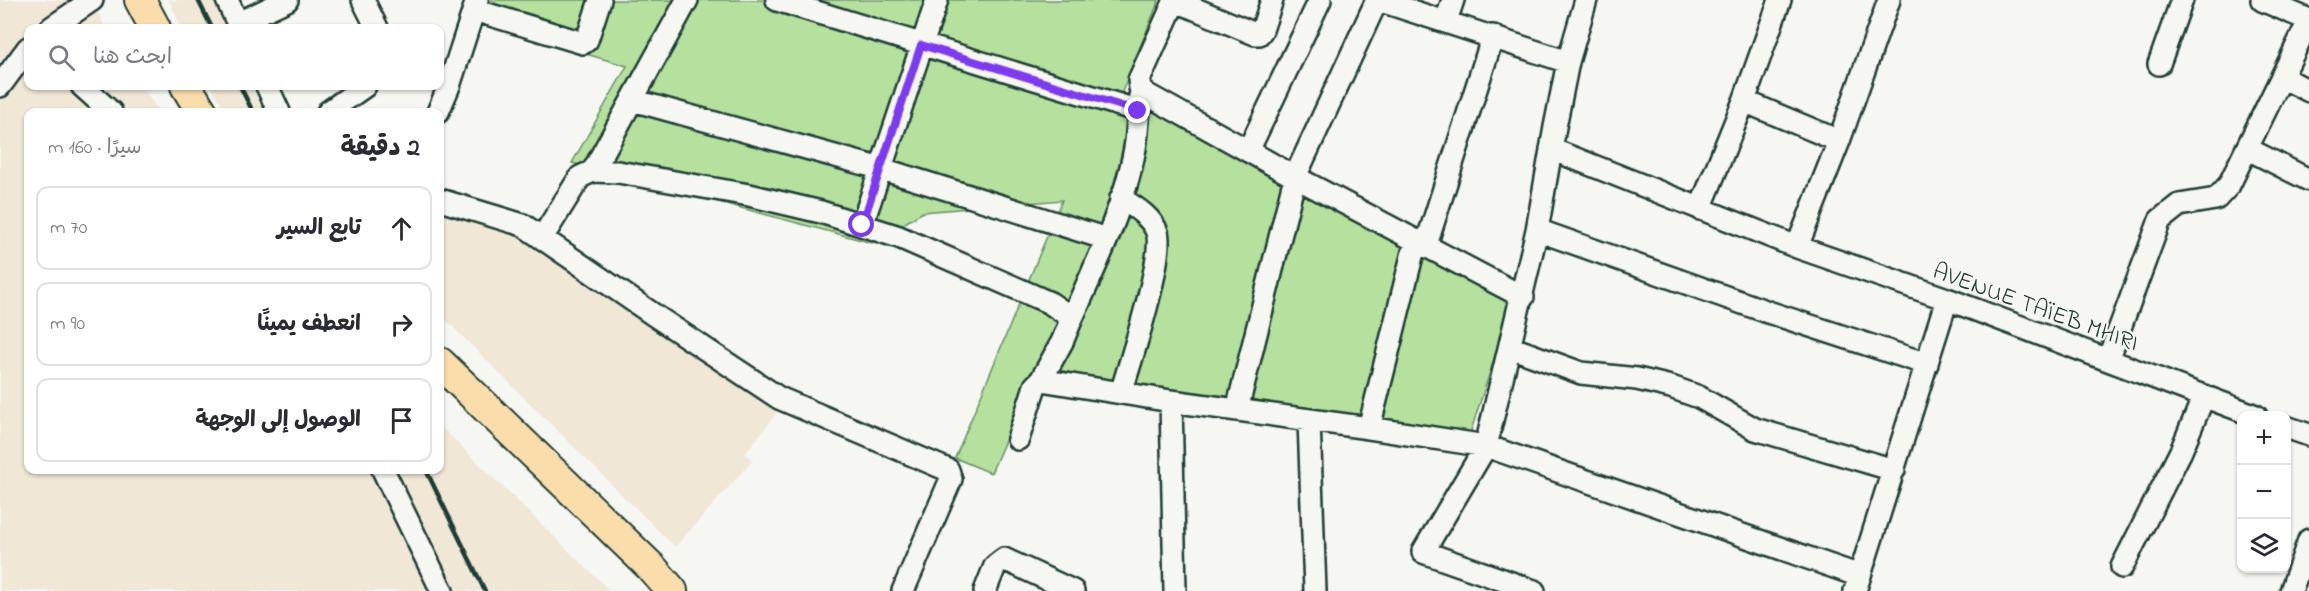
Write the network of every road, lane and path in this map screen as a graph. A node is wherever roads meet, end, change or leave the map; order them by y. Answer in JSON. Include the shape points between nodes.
{"nodes":[{"id":1,"x":92,"y":0,"type":"edge"},
{"id":2,"x":140,"y":0,"type":"edge"},
{"id":3,"x":160,"y":0,"type":"edge"},
{"id":4,"x":227,"y":0,"type":"edge"},
{"id":5,"x":287,"y":0,"type":"edge"},
{"id":6,"x":363,"y":0,"type":"edge"},
{"id":7,"x":600,"y":0,"type":"edge"},
{"id":8,"x":687,"y":0,"type":"edge"},
{"id":9,"x":777,"y":0,"type":"edge"},
{"id":10,"x":937,"y":0,"type":"edge"},
{"id":11,"x":1175,"y":0,"type":"edge"},
{"id":12,"x":1272,"y":0,"type":"edge"},
{"id":13,"x":1320,"y":0,"type":"edge"},
{"id":14,"x":1377,"y":0,"type":"edge"},
{"id":15,"x":1453,"y":0,"type":"edge"},
{"id":16,"x":1586,"y":0,"type":"edge"},
{"id":17,"x":1780,"y":0,"type":"edge"},
{"id":18,"x":1889,"y":0,"type":"edge"},
{"id":19,"x":2182,"y":0,"type":"edge"},
{"id":20,"x":2262,"y":0,"type":"edge"},
{"id":21,"x":476,"y":5,"type":"edge"},
{"id":22,"x":1446,"y":21,"type":"junction"},
{"id":23,"x":2309,"y":21,"type":"edge"},
{"id":24,"x":57,"y":24,"type":"edge"},
{"id":25,"x":153,"y":24,"type":"edge"},
{"id":26,"x":172,"y":24,"type":"edge"},
{"id":27,"x":238,"y":24,"type":"edge"},
{"id":28,"x":243,"y":24,"type":"edge"},
{"id":29,"x":375,"y":24,"type":"edge"},
{"id":30,"x":1493,"y":36,"type":"junction"},
{"id":31,"x":921,"y":45,"type":"junction"},
{"id":32,"x":24,"y":53,"type":"edge"},
{"id":33,"x":1568,"y":62,"type":"junction"},
{"id":34,"x":2159,"y":64,"type":"dead end"},
{"id":35,"x":2282,"y":77,"type":"junction"},
{"id":36,"x":444,"y":84,"type":"edge"},
{"id":37,"x":0,"y":86,"type":"edge"},
{"id":38,"x":1140,"y":88,"type":"junction"},
{"id":39,"x":86,"y":90,"type":"edge"},
{"id":40,"x":188,"y":90,"type":"edge"},
{"id":41,"x":205,"y":90,"type":"edge"},
{"id":42,"x":269,"y":90,"type":"edge"},
{"id":43,"x":359,"y":90,"type":"edge"},
{"id":44,"x":443,"y":90,"type":"edge"},
{"id":45,"x":2309,"y":91,"type":"edge"},
{"id":46,"x":632,"y":100,"type":"junction"},
{"id":47,"x":1744,"y":101,"type":"junction"},
{"id":48,"x":107,"y":108,"type":"edge"},
{"id":49,"x":200,"y":108,"type":"edge"},
{"id":50,"x":215,"y":108,"type":"edge"},
{"id":51,"x":277,"y":108,"type":"edge"},
{"id":52,"x":334,"y":108,"type":"edge"},
{"id":53,"x":439,"y":108,"type":"edge"},
{"id":54,"x":1138,"y":111,"type":"junction"},
{"id":55,"x":1839,"y":141,"type":"junction"},
{"id":56,"x":2248,"y":149,"type":"junction"},
{"id":57,"x":1551,"y":150,"type":"junction"},
{"id":58,"x":1248,"y":151,"type":"junction"},
{"id":59,"x":882,"y":169,"type":"junction"},
{"id":60,"x":593,"y":171,"type":"junction"},
{"id":61,"x":1295,"y":177,"type":"junction"},
{"id":62,"x":2309,"y":180,"type":"edge"},
{"id":63,"x":1121,"y":198,"type":"junction"},
{"id":64,"x":444,"y":201,"type":"edge"},
{"id":65,"x":1700,"y":209,"type":"junction"},
{"id":66,"x":862,"y":225,"type":"junction"},
{"id":67,"x":1538,"y":230,"type":"junction"},
{"id":68,"x":542,"y":238,"type":"junction"},
{"id":69,"x":1107,"y":239,"type":"junction"},
{"id":70,"x":1421,"y":243,"type":"junction"},
{"id":71,"x":1797,"y":247,"type":"junction"},
{"id":72,"x":1523,"y":297,"type":"junction"},
{"id":73,"x":1947,"y":299,"type":"junction"},
{"id":74,"x":1072,"y":318,"type":"junction"},
{"id":75,"x":1509,"y":347,"type":"junction"},
{"id":76,"x":2108,"y":360,"type":"junction"},
{"id":77,"x":1927,"y":364,"type":"junction"},
{"id":78,"x":444,"y":367,"type":"edge"},
{"id":79,"x":1041,"y":380,"type":"junction"},
{"id":80,"x":444,"y":392,"type":"edge"},
{"id":81,"x":1121,"y":393,"type":"junction"},
{"id":82,"x":2204,"y":396,"type":"junction"},
{"id":83,"x":1171,"y":401,"type":"junction"},
{"id":84,"x":1237,"y":410,"type":"junction"},
{"id":85,"x":2243,"y":411,"type":"edge"},
{"id":86,"x":1309,"y":420,"type":"junction"},
{"id":87,"x":1369,"y":428,"type":"junction"},
{"id":88,"x":2291,"y":429,"type":"edge"},
{"id":89,"x":2309,"y":435,"type":"edge"},
{"id":90,"x":1018,"y":439,"type":"dead end"},
{"id":91,"x":1486,"y":446,"type":"junction"},
{"id":92,"x":1894,"y":470,"type":"junction"},
{"id":93,"x":384,"y":474,"type":"edge"},
{"id":94,"x":2309,"y":540,"type":"edge"},
{"id":95,"x":2122,"y":567,"type":"dead end"},
{"id":96,"x":1858,"y":584,"type":"edge"},
{"id":97,"x":442,"y":591,"type":"edge"},
{"id":98,"x":650,"y":591,"type":"edge"},
{"id":99,"x":672,"y":591,"type":"edge"},
{"id":100,"x":903,"y":591,"type":"edge"},
{"id":101,"x":985,"y":591,"type":"edge"},
{"id":102,"x":1073,"y":591,"type":"edge"},
{"id":103,"x":1174,"y":591,"type":"edge"},
{"id":104,"x":1315,"y":591,"type":"edge"},
{"id":105,"x":1534,"y":591,"type":"edge"},
{"id":106,"x":2291,"y":591,"type":"edge"}],
"edges":[{"from":1,"to":24,"type":"street"},
{"from":2,"to":25,"type":"highway"},
{"from":3,"to":26,"type":"highway"},
{"from":4,"to":27,"type":"street"},
{"from":5,"to":28,"type":"street"},
{"from":6,"to":29,"type":"street"},
{"from":7,"to":21,"type":"street","via":[[583,43]]},
{"from":8,"to":46,"type":"street"},
{"from":9,"to":31,"type":"street"},
{"from":10,"to":31,"type":"street"},
{"from":11,"to":12,"type":"street","via":[[1255,34],[1262,30]]},
{"from":11,"to":38,"type":"street","via":[[1139,80]]},
{"from":13,"to":58,"type":"street"},
{"from":14,"to":22,"type":"street"},
{"from":14,"to":61,"type":"street"},
{"from":15,"to":22,"type":"street"},
{"from":16,"to":33,"type":"street"},
{"from":17,"to":47,"type":"street"},
{"from":18,"to":55,"type":"street"},
{"from":19,"to":34,"type":"street"},
{"from":20,"to":23,"type":"street"},
{"from":21,"to":36,"type":"street"},
{"from":22,"to":30,"type":"street"},
{"from":23,"to":35,"type":"street"},
{"from":30,"to":33,"type":"street"},
{"from":30,"to":70,"type":"street"},
{"from":31,"to":54,"type":"street"},
{"from":31,"to":59,"type":"street"},
{"from":32,"to":37,"type":"street"},
{"from":33,"to":57,"type":"street"},
{"from":35,"to":45,"type":"street"},
{"from":35,"to":56,"type":"street"},
{"from":38,"to":54,"type":"street"},
{"from":38,"to":58,"type":"street"},
{"from":39,"to":48,"type":"street"},
{"from":40,"to":49,"type":"highway"},
{"from":41,"to":50,"type":"highway"},
{"from":42,"to":51,"type":"street"},
{"from":43,"to":52,"type":"street"},
{"from":44,"to":53,"type":"street"},
{"from":46,"to":59,"type":"street"},
{"from":46,"to":60,"type":"street"},
{"from":47,"to":55,"type":"street"},
{"from":47,"to":65,"type":"street"},
{"from":54,"to":63,"type":"street","via":[[1135,148]]},
{"from":55,"to":71,"type":"street"},
{"from":56,"to":62,"type":"street"},
{"from":56,"to":76,"type":"street","via":[[2229,185],[2216,199],[2179,205],[2160,220]]},
{"from":57,"to":65,"type":"street","name":"AVENUE TAÏEB MHIRI"},
{"from":57,"to":67,"type":"street"},
{"from":58,"to":61,"type":"street"},
{"from":59,"to":66,"type":"street"},
{"from":59,"to":69,"type":"street"},
{"from":60,"to":66,"type":"street","via":[[749,195]]},
{"from":60,"to":68,"type":"street","via":[[580,177]]},
{"from":61,"to":70,"type":"street"},
{"from":61,"to":84,"type":"street"},
{"from":63,"to":69,"type":"street"},
{"from":63,"to":81,"type":"street","via":[[1144,213],[1157,233],[1158,262]]},
{"from":64,"to":68,"type":"street","via":[[510,220]]},
{"from":65,"to":71,"type":"street","name":"AVENUE TAÏEB MHIRI"},
{"from":66,"to":74,"type":"street","via":[[936,252],[1050,303]]},
{"from":67,"to":72,"type":"street"},
{"from":67,"to":77,"type":"street"},
{"from":68,"to":100,"type":"street","via":[[779,398],[949,472],[951,479]]},
{"from":69,"to":74,"type":"street"},
{"from":70,"to":72,"type":"street"},
{"from":70,"to":87,"type":"street"},
{"from":71,"to":73,"type":"street","name":"AVENUE TAÏEB MHIRI"},
{"from":72,"to":75,"type":"street"},
{"from":73,"to":76,"type":"street","name":"AVENUE TAÏEB MHIRI"},
{"from":73,"to":77,"type":"street"},
{"from":74,"to":79,"type":"street"},
{"from":75,"to":91,"type":"street"},
{"from":75,"to":92,"type":"street","via":[[1581,373],[1671,387],[1699,397],[1755,429]]},
{"from":76,"to":82,"type":"street","name":"AVENUE TAÏEB MHIRI"},
{"from":77,"to":92,"type":"street"},
{"from":78,"to":99,"type":"highway"},
{"from":79,"to":81,"type":"street"},
{"from":79,"to":90,"type":"street","via":[[1035,386]]},
{"from":80,"to":98,"type":"highway","via":[[503,442]]},
{"from":81,"to":83,"type":"street"},
{"from":82,"to":85,"type":"street","name":"AVENUE TAÏEB MHIRI"},
{"from":82,"to":95,"type":"street","via":[[2181,451]]},
{"from":83,"to":84,"type":"street"},
{"from":83,"to":103,"type":"street"},
{"from":84,"to":86,"type":"street"},
{"from":86,"to":87,"type":"street"},
{"from":86,"to":104,"type":"street"},
{"from":87,"to":91,"type":"street"},
{"from":88,"to":89,"type":"street"},
{"from":91,"to":96,"type":"street"},
{"from":91,"to":105,"type":"street","via":[[1423,552]]},
{"from":92,"to":96,"type":"street"},
{"from":93,"to":97,"type":"street"},
{"from":94,"to":106,"type":"street"},
{"from":101,"to":102,"type":"street","via":[[995,566],[1004,559]]}]}
